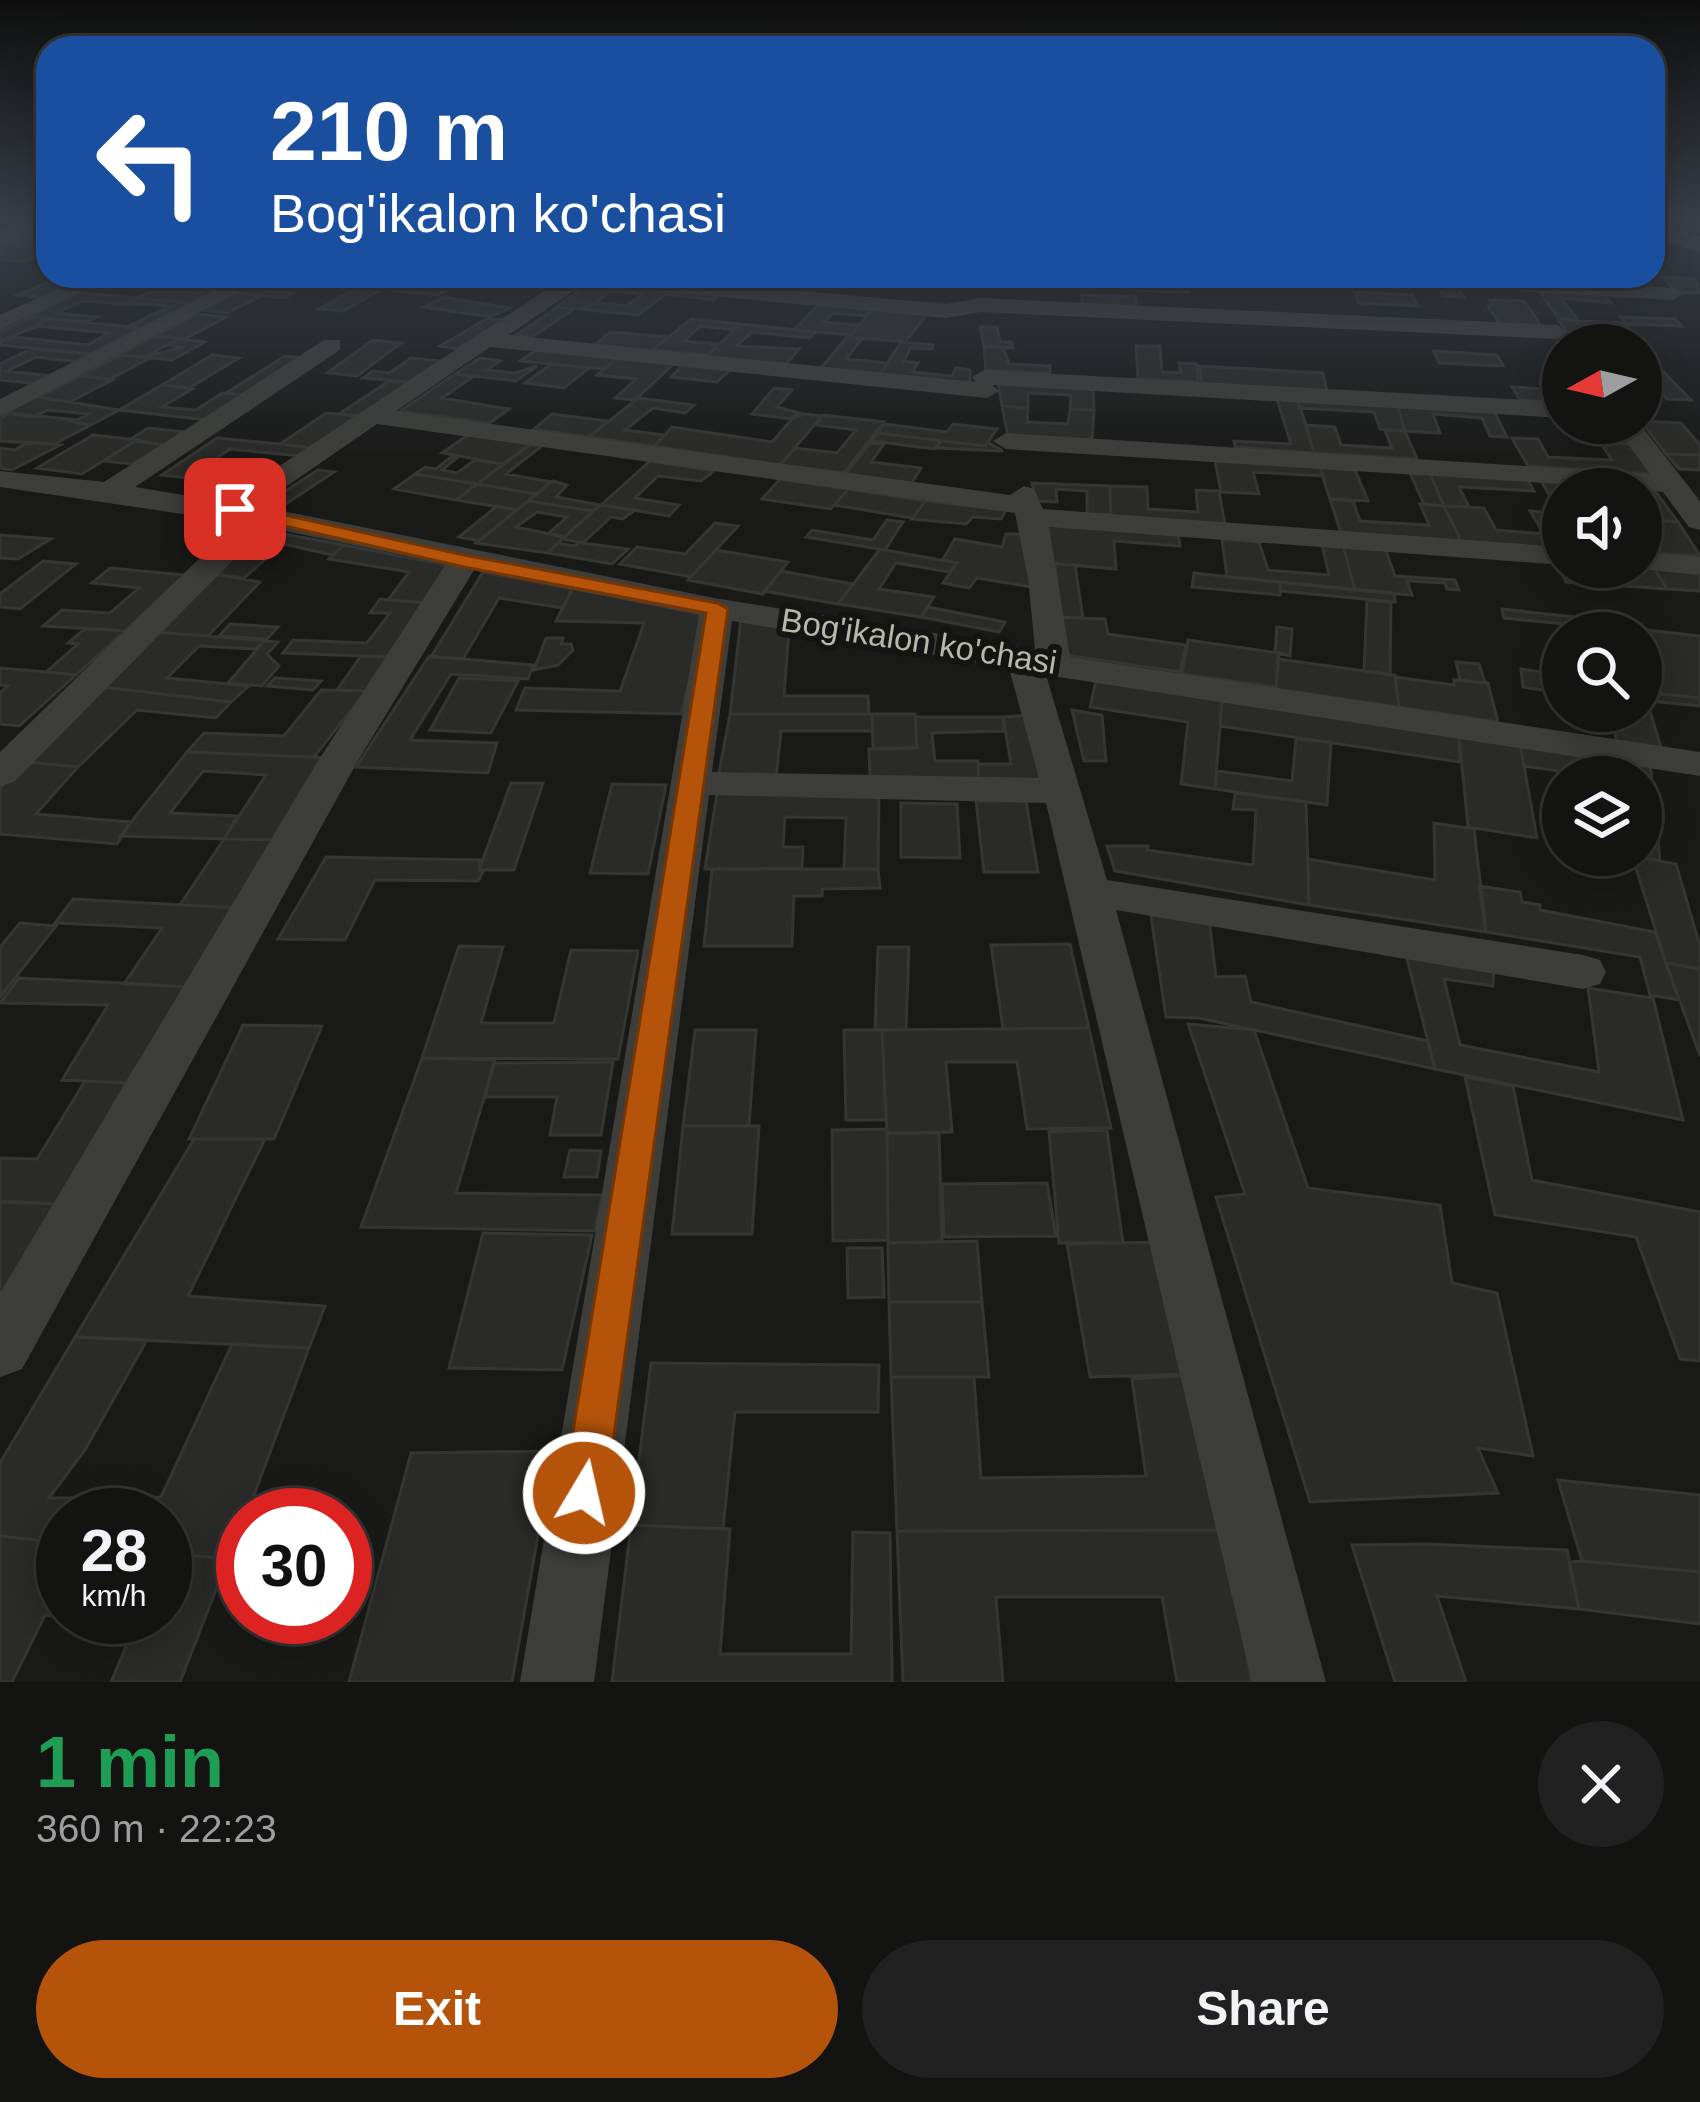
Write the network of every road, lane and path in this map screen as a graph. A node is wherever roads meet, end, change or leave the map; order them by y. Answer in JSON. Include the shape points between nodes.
{"nodes":[{"id":1,"x":49,"y":300,"type":"edge"},
{"id":2,"x":207,"y":300,"type":"edge"},
{"id":3,"x":545,"y":300,"type":"edge"},
{"id":4,"x":833,"y":300,"type":"edge"},
{"id":5,"x":0,"y":323,"type":"edge"},
{"id":6,"x":1542,"y":338,"type":"edge"},
{"id":7,"x":486,"y":340,"type":"junction"},
{"id":8,"x":332,"y":345,"type":"dead end"},
{"id":9,"x":982,"y":376,"type":"junction"},
{"id":10,"x":0,"y":409,"type":"edge"},
{"id":11,"x":1542,"y":409,"type":"edge"},
{"id":12,"x":373,"y":416,"type":"junction"},
{"id":13,"x":1006,"y":441,"type":"junction"},
{"id":14,"x":1642,"y":444,"type":"edge"},
{"id":15,"x":0,"y":479,"type":"edge"},
{"id":16,"x":1673,"y":484,"type":"junction"},
{"id":17,"x":113,"y":489,"type":"junction"},
{"id":18,"x":248,"y":512,"type":"junction"},
{"id":19,"x":1031,"y":512,"type":"junction"},
{"id":20,"x":1700,"y":521,"type":"edge"},
{"id":21,"x":1542,"y":554,"type":"edge"},
{"id":22,"x":464,"y":561,"type":"junction"},
{"id":23,"x":1662,"y":563,"type":"edge"},
{"id":24,"x":1700,"y":566,"type":"edge"},
{"id":25,"x":717,"y":609,"type":"junction"},
{"id":26,"x":1038,"y":660,"type":"junction"},
{"id":27,"x":1700,"y":764,"type":"edge"},
{"id":28,"x":0,"y":774,"type":"edge"},
{"id":29,"x":689,"y":783,"type":"junction"},
{"id":30,"x":1063,"y":791,"type":"junction"},
{"id":31,"x":1087,"y":892,"type":"junction"},
{"id":32,"x":1583,"y":972,"type":"dead end"},
{"id":33,"x":0,"y":1349,"type":"edge"},
{"id":34,"x":557,"y":1682,"type":"edge"},
{"id":35,"x":1289,"y":1682,"type":"edge"}],
"edges":[{"from":1,"to":5,"type":"street"},
{"from":2,"to":10,"type":"street"},
{"from":3,"to":7,"type":"street"},
{"from":4,"to":6,"type":"street","via":[[971,316]]},
{"from":7,"to":9,"type":"street"},
{"from":7,"to":12,"type":"street"},
{"from":8,"to":17,"type":"street"},
{"from":9,"to":11,"type":"street"},
{"from":9,"to":13,"type":"street"},
{"from":12,"to":18,"type":"street"},
{"from":12,"to":19,"type":"street"},
{"from":13,"to":16,"type":"street"},
{"from":13,"to":19,"type":"street"},
{"from":14,"to":16,"type":"street"},
{"from":15,"to":17,"type":"street","name":"Bog'ikalon ko'chasi"},
{"from":16,"to":20,"type":"street"},
{"from":17,"to":18,"type":"street","name":"Bog'ikalon ko'chasi"},
{"from":18,"to":22,"type":"street","name":"Bog'ikalon ko'chasi"},
{"from":18,"to":28,"type":"street"},
{"from":19,"to":21,"type":"street"},
{"from":19,"to":26,"type":"street","via":[[1047,584]]},
{"from":22,"to":25,"type":"street","name":"Bog'ikalon ko'chasi"},
{"from":22,"to":33,"type":"street","via":[[336,764]]},
{"from":23,"to":24,"type":"street"},
{"from":25,"to":26,"type":"street","name":"Bog'ikalon ko'chasi"},
{"from":25,"to":29,"type":"street"},
{"from":26,"to":27,"type":"street","name":"Bog'ikalon ko'chasi"},
{"from":26,"to":30,"type":"street"},
{"from":29,"to":30,"type":"street"},
{"from":29,"to":34,"type":"street"},
{"from":30,"to":31,"type":"street"},
{"from":31,"to":32,"type":"street"},
{"from":31,"to":35,"type":"street"}]}
